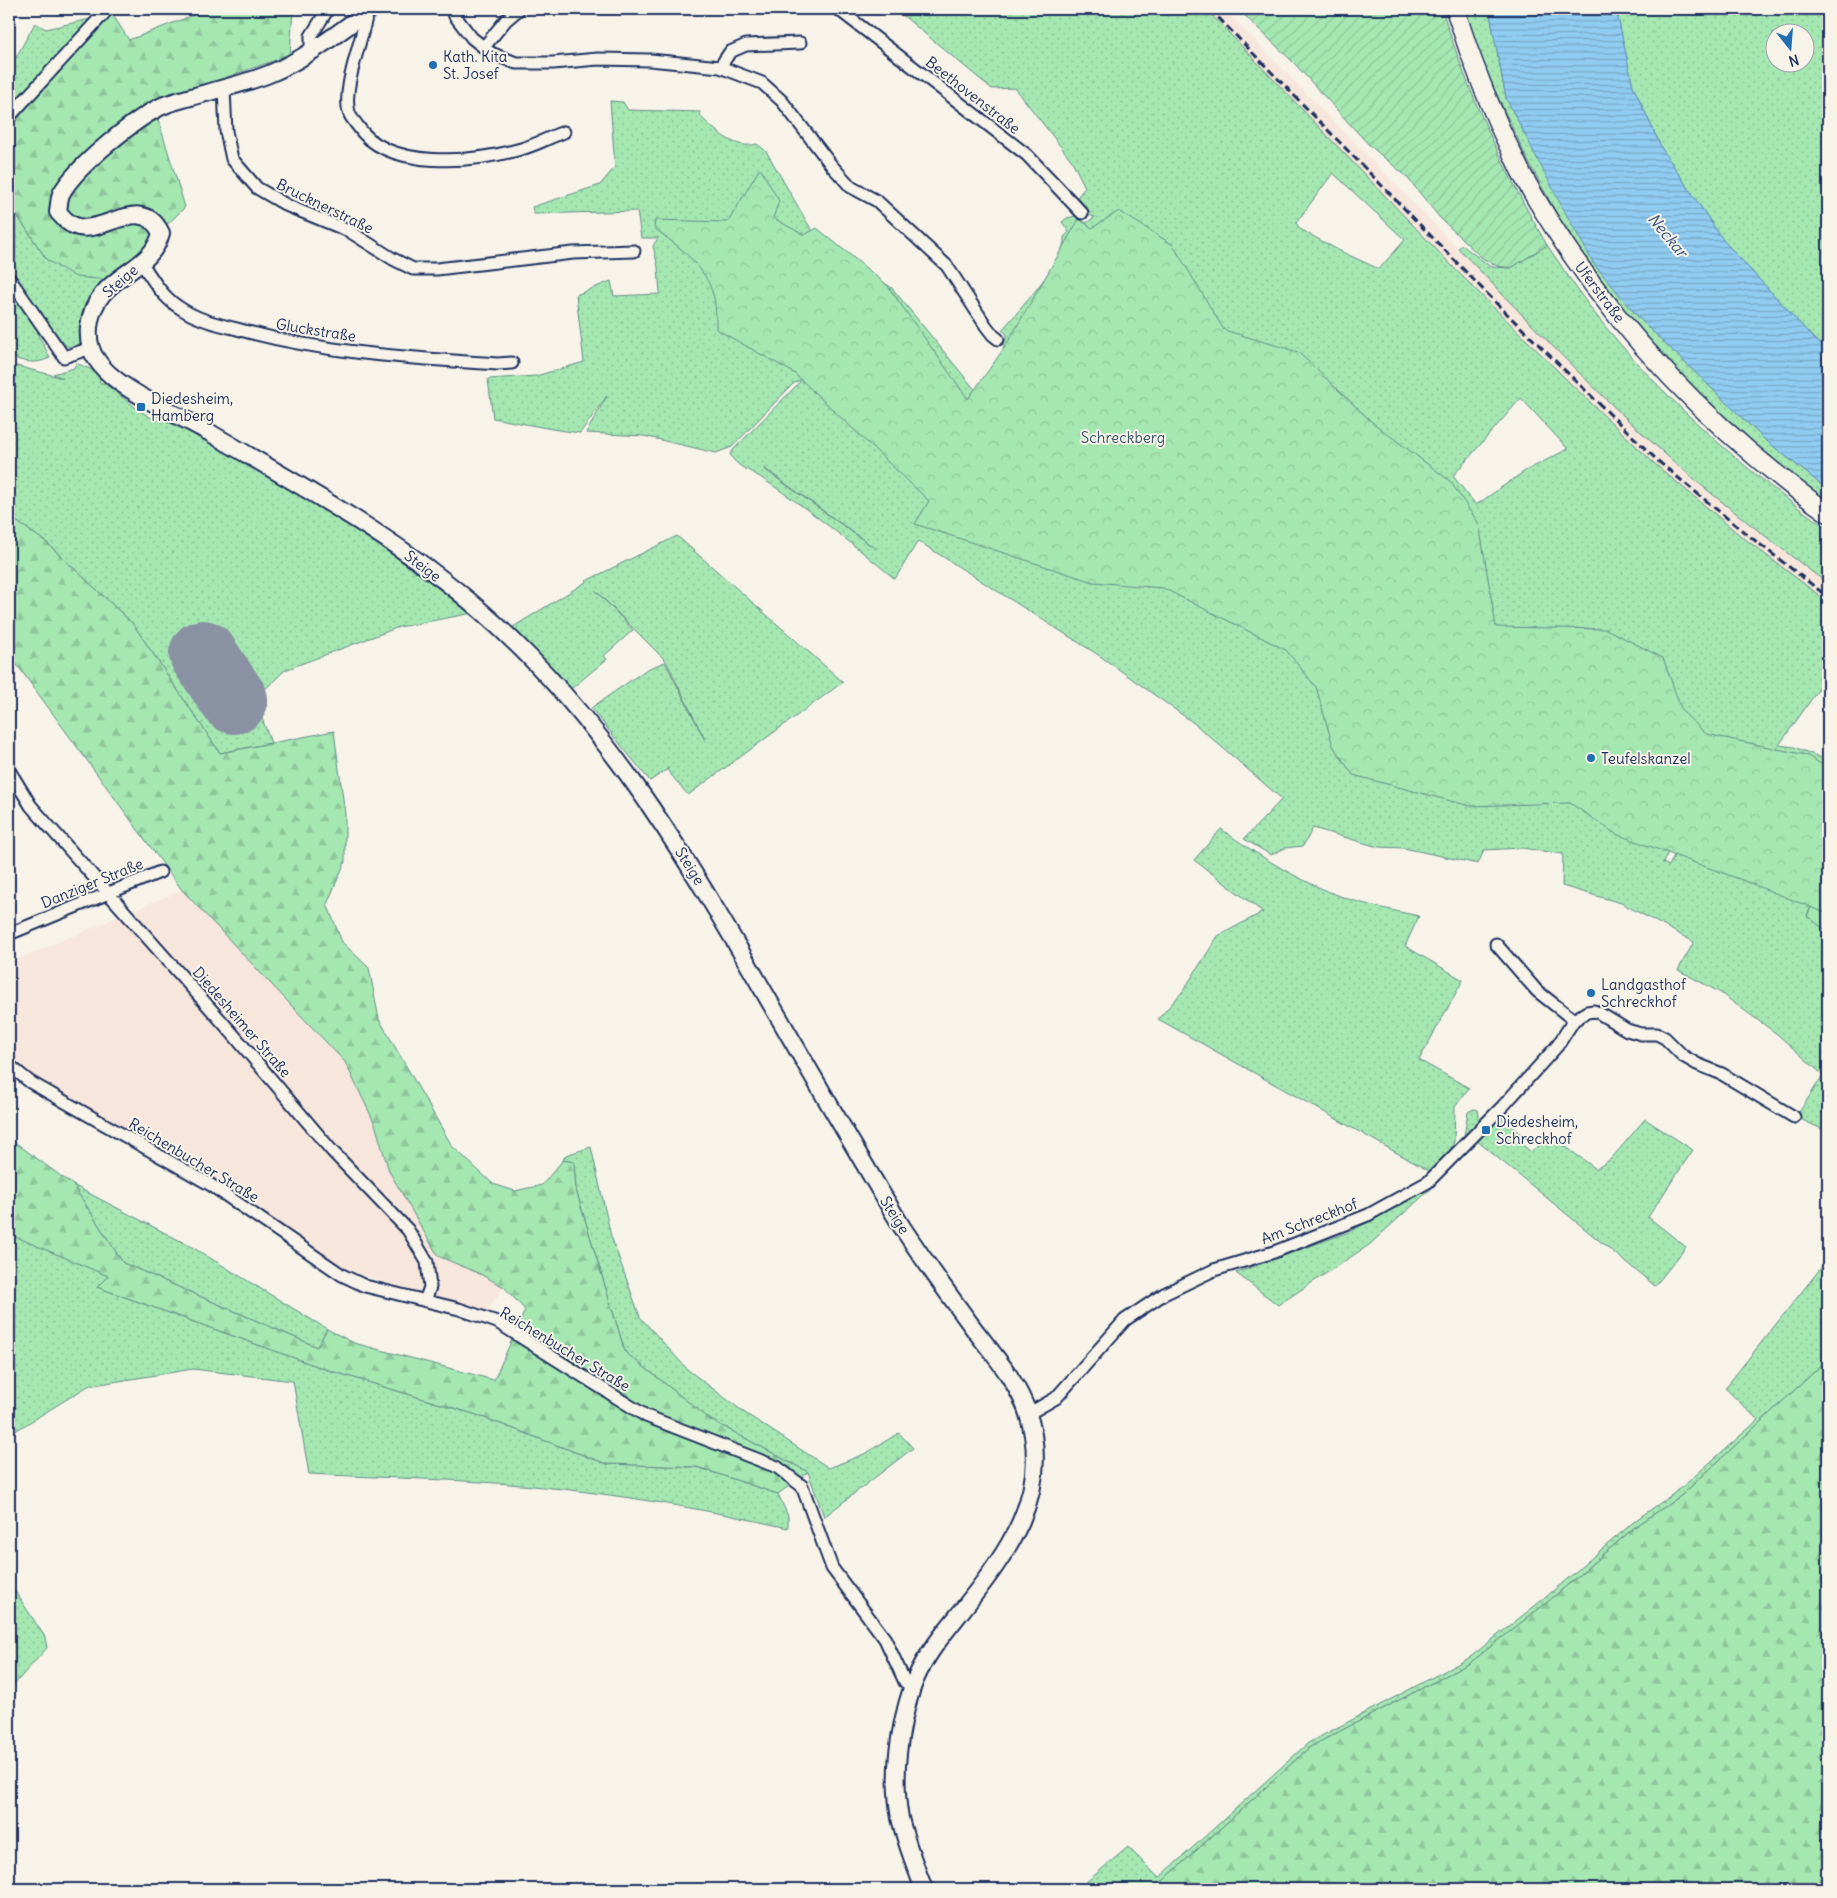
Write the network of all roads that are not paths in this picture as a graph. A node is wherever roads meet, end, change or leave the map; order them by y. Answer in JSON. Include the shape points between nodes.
{"nodes":[{"id":1,"x":108,"y":9,"type":"edge"},
{"id":2,"x":328,"y":9,"type":"edge"},
{"id":3,"x":452,"y":9,"type":"edge"},
{"id":4,"x":520,"y":9,"type":"edge"},
{"id":5,"x":838,"y":9,"type":"edge"},
{"id":6,"x":1455,"y":9,"type":"edge"},
{"id":7,"x":369,"y":10,"type":"edge"},
{"id":8,"x":800,"y":42,"type":"dead end"},
{"id":9,"x":484,"y":47,"type":"junction"},
{"id":10,"x":311,"y":52,"type":"junction"},
{"id":11,"x":720,"y":67,"type":"junction"},
{"id":12,"x":224,"y":89,"type":"junction"},
{"id":13,"x":9,"y":117,"type":"edge"},
{"id":14,"x":564,"y":132,"type":"dead end"},
{"id":15,"x":1082,"y":213,"type":"dead end"},
{"id":16,"x":634,"y":251,"type":"dead end"},
{"id":17,"x":141,"y":262,"type":"junction"},
{"id":18,"x":9,"y":278,"type":"edge"},
{"id":19,"x":998,"y":338,"type":"dead end"},
{"id":20,"x":91,"y":348,"type":"junction"},
{"id":21,"x":512,"y":363,"type":"dead end"},
{"id":22,"x":1828,"y":513,"type":"edge"},
{"id":23,"x":9,"y":770,"type":"edge"},
{"id":24,"x":160,"y":872,"type":"dead end"},
{"id":25,"x":109,"y":893,"type":"junction"},
{"id":26,"x":9,"y":934,"type":"edge"},
{"id":27,"x":1496,"y":944,"type":"dead end"},
{"id":28,"x":1574,"y":1020,"type":"junction"},
{"id":29,"x":9,"y":1065,"type":"edge"},
{"id":30,"x":1794,"y":1117,"type":"dead end"},
{"id":31,"x":425,"y":1301,"type":"junction"},
{"id":32,"x":1028,"y":1414,"type":"junction"},
{"id":33,"x":912,"y":1686,"type":"junction"},
{"id":34,"x":924,"y":1889,"type":"edge"}],
"edges":[{"from":1,"to":13,"type":"street"},
{"from":2,"to":10,"type":"street","via":[[311,36]]},
{"from":3,"to":9,"type":"street","via":[[472,38]]},
{"from":4,"to":9,"type":"street","via":[[506,20]]},
{"from":5,"to":15,"type":"street","name":"Beethovenstraße","via":[[1028,155]]},
{"from":6,"to":22,"type":"main road","name":"Uferstraße","via":[[1488,101],[1520,171],[1592,284],[1634,337],[1696,404],[1751,454]]},
{"from":7,"to":10,"type":"street","name":"Steige"},
{"from":7,"to":14,"type":"street","via":[[348,86],[349,113],[364,136],[388,150],[416,158],[446,160],[523,149]]},
{"from":8,"to":11,"type":"street","via":[[746,45],[730,52]]},
{"from":9,"to":11,"type":"street","via":[[516,62],[622,59]]},
{"from":10,"to":12,"type":"street","name":"Steige","via":[[270,74]]},
{"from":11,"to":19,"type":"street","via":[[762,83],[782,101],[851,187],[877,201],[948,266],[986,326]]},
{"from":12,"to":16,"type":"street","name":"Brucknerstraße","via":[[226,131],[232,159],[257,188],[288,206],[349,231],[413,269],[573,253]]},
{"from":12,"to":17,"type":"street","name":"Steige","via":[[165,105],[138,121],[88,159],[61,194],[58,212],[74,226],[85,228],[137,215],[147,216],[156,223],[160,238],[153,252]]},
{"from":17,"to":20,"type":"street","name":"Steige","via":[[102,293],[91,312],[88,333]]},
{"from":17,"to":21,"type":"street","name":"Gluckstraße","via":[[176,306],[202,320],[268,338],[379,356]]},
{"from":18,"to":20,"type":"street","via":[[64,357]]},
{"from":20,"to":32,"type":"street","name":"Steige","via":[[105,371],[127,386],[349,515],[418,561],[481,610],[574,704],[656,814],[702,886],[902,1227],[1005,1371]]},
{"from":23,"to":25,"type":"street","name":"Diedesheimer Straße","via":[[31,806]]},
{"from":24,"to":25,"type":"street","name":"Danziger Straße"},
{"from":25,"to":26,"type":"street","name":"Danziger Straße"},
{"from":25,"to":31,"type":"street","name":"Diedesheimer Straße","via":[[332,1151],[408,1230],[427,1262],[430,1287]]},
{"from":27,"to":28,"type":"street","via":[[1537,991]]},
{"from":28,"to":30,"type":"street","via":[[1594,1011],[1628,1030],[1656,1034],[1665,1038],[1683,1056],[1722,1074]]},
{"from":28,"to":32,"type":"street","name":"Am Schreckhof","via":[[1558,1045],[1428,1182],[1368,1215],[1274,1252],[1214,1270],[1164,1294],[1125,1320],[1056,1398]]},
{"from":29,"to":31,"type":"street","name":"Reichenbucher Straße","via":[[30,1082],[211,1184],[342,1275],[365,1286]]},
{"from":31,"to":33,"type":"street","name":"Reichenbucher Straße","via":[[496,1322],[646,1416],[777,1466],[802,1486],[832,1568],[885,1639],[905,1682]]},
{"from":32,"to":33,"type":"street","name":"Steige","via":[[1035,1456],[1033,1484],[1021,1522],[994,1570],[928,1655]]},
{"from":33,"to":34,"type":"street","name":"Steige","via":[[899,1746],[897,1783],[908,1848]]}]}
